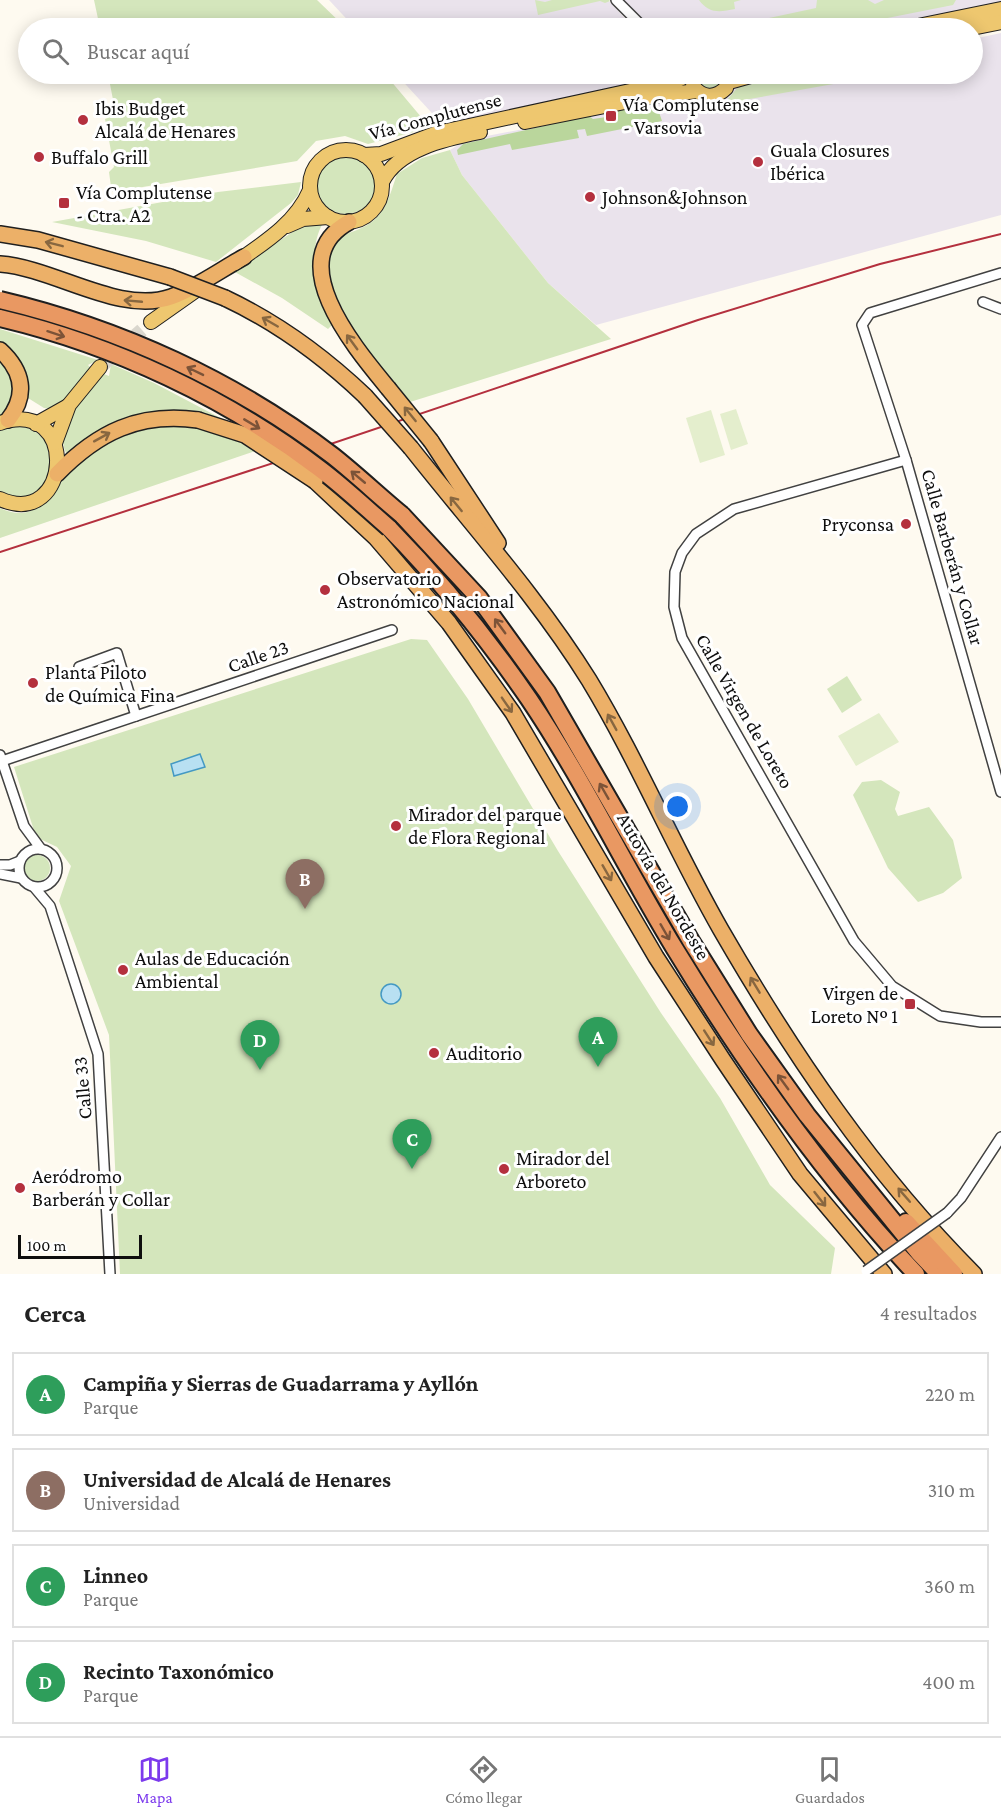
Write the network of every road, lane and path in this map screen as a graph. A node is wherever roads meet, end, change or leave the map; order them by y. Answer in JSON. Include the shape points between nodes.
{"nodes":[{"id":1,"x":616,"y":0,"type":"edge"},
{"id":2,"x":1001,"y":9,"type":"edge"},
{"id":3,"x":634,"y":18,"type":"edge"},
{"id":4,"x":957,"y":18,"type":"edge"},
{"id":5,"x":1001,"y":22,"type":"edge"},
{"id":6,"x":983,"y":26,"type":"edge"},
{"id":7,"x":635,"y":84,"type":"edge"},
{"id":8,"x":692,"y":84,"type":"edge"},
{"id":9,"x":726,"y":84,"type":"edge"},
{"id":10,"x":697,"y":91,"type":"junction"},
{"id":11,"x":364,"y":155,"type":"junction"},
{"id":12,"x":382,"y":182,"type":"junction"},
{"id":13,"x":310,"y":190,"type":"junction"},
{"id":14,"x":328,"y":217,"type":"junction"},
{"id":15,"x":349,"y":222,"type":"junction"},
{"id":16,"x":283,"y":228,"type":"junction"},
{"id":17,"x":0,"y":234,"type":"edge"},
{"id":18,"x":244,"y":257,"type":"junction"},
{"id":19,"x":0,"y":264,"type":"edge"},
{"id":20,"x":1001,"y":273,"type":"edge"},
{"id":21,"x":0,"y":300,"type":"edge"},
{"id":22,"x":983,"y":302,"type":"dead end"},
{"id":23,"x":1001,"y":309,"type":"edge"},
{"id":24,"x":0,"y":318,"type":"edge"},
{"id":25,"x":151,"y":322,"type":"tunnel mouth"},
{"id":26,"x":0,"y":350,"type":"edge"},
{"id":27,"x":100,"y":367,"type":"tunnel mouth"},
{"id":28,"x":69,"y":405,"type":"junction"},
{"id":29,"x":4,"y":422,"type":"edge"},
{"id":30,"x":36,"y":424,"type":"junction"},
{"id":31,"x":55,"y":443,"type":"junction"},
{"id":32,"x":906,"y":460,"type":"junction"},
{"id":33,"x":57,"y":474,"type":"junction"},
{"id":34,"x":0,"y":500,"type":"edge"},
{"id":35,"x":382,"y":534,"type":"junction"},
{"id":36,"x":407,"y":560,"type":"joint"},
{"id":37,"x":392,"y":630,"type":"dead end"},
{"id":38,"x":79,"y":667,"type":"dead end"},
{"id":39,"x":580,"y":667,"type":"junction"},
{"id":40,"x":530,"y":700,"type":"junction"},
{"id":41,"x":136,"y":716,"type":"junction"},
{"id":42,"x":1,"y":758,"type":"edge"},
{"id":43,"x":1001,"y":792,"type":"edge"},
{"id":44,"x":24,"y":826,"type":"junction"},
{"id":45,"x":41,"y":849,"type":"junction"},
{"id":46,"x":22,"y":858,"type":"junction"},
{"id":47,"x":0,"y":865,"type":"edge"},
{"id":48,"x":0,"y":874,"type":"edge"},
{"id":49,"x":21,"y":878,"type":"junction"},
{"id":50,"x":52,"y":882,"type":"junction"},
{"id":51,"x":34,"y":887,"type":"junction"},
{"id":52,"x":50,"y":906,"type":"junction"},
{"id":53,"x":1001,"y":1022,"type":"edge"},
{"id":54,"x":807,"y":1115,"type":"junction"},
{"id":55,"x":1001,"y":1137,"type":"edge"},
{"id":56,"x":956,"y":1255,"type":"junction"},
{"id":57,"x":911,"y":1270,"type":"edge"},
{"id":58,"x":864,"y":1273,"type":"edge"},
{"id":59,"x":110,"y":1274,"type":"edge"},
{"id":60,"x":884,"y":1274,"type":"edge"},
{"id":61,"x":939,"y":1274,"type":"edge"},
{"id":62,"x":954,"y":1274,"type":"edge"},
{"id":63,"x":974,"y":1274,"type":"edge"},
{"id":64,"x":979,"y":1274,"type":"edge"}],
"edges":[{"from":1,"to":3,"type":"street"},
{"from":2,"to":4,"type":"main road"},
{"from":5,"to":6,"type":"main road"},
{"from":7,"to":11,"type":"main road","name":"Vía Complutense","via":[[437,133],[381,154]]},
{"from":8,"to":10,"type":"main road"},
{"from":9,"to":10,"type":"main road","name":"Vía Complutense","via":[[715,96]]},
{"from":10,"to":12,"type":"main road","name":"Vía Complutense","via":[[471,134],[399,159]]},
{"from":11,"to":12,"type":"main road","via":[[379,171]]},
{"from":11,"to":13,"type":"main road","via":[[342,150],[327,155],[312,173]]},
{"from":12,"to":15,"type":"main road","via":[[377,204],[360,219]]},
{"from":13,"to":14,"type":"main road","via":[[316,206]]},
{"from":13,"to":16,"type":"main road","via":[[305,204]]},
{"from":14,"to":15,"type":"main road"},
{"from":14,"to":16,"type":"main road","via":[[303,219]]},
{"from":39,"to":15,"type":"highway","one_way":true,"bridge":true,"via":[[562,630],[496,541],[431,441],[349,339],[326,290],[321,261],[327,239]]},
{"from":16,"to":18,"type":"main road"},
{"from":39,"to":17,"type":"highway","one_way":true,"bridge":true,"via":[[545,615],[411,448],[365,396],[290,333],[225,298],[170,277],[50,243]]},
{"from":18,"to":19,"type":"highway","one_way":true,"via":[[171,297],[146,302],[109,296],[45,272]]},
{"from":18,"to":25,"type":"main road"},
{"from":20,"to":32,"type":"street","name":"Calle Barberán y Collar","via":[[870,313],[863,320],[863,334]]},
{"from":54,"to":21,"type":"highway","one_way":true,"bridge":true,"via":[[749,1034],[697,950],[547,692],[479,598],[402,515],[333,456],[227,387],[90,325]]},
{"from":22,"to":23,"type":"street"},
{"from":24,"to":35,"type":"highway","name":"Autovía del Nordeste","one_way":true,"bridge":true,"via":[[72,339],[151,369],[208,399],[321,469]]},
{"from":26,"to":29,"type":"highway","via":[[15,366],[22,384],[22,398]]},
{"from":27,"to":28,"type":"main road"},
{"from":28,"to":30,"type":"main road"},
{"from":28,"to":31,"type":"main road"},
{"from":29,"to":30,"type":"main road","via":[[18,419]]},
{"from":30,"to":31,"type":"main road"},
{"from":31,"to":33,"type":"main road"},
{"from":32,"to":43,"type":"street","name":"Calle Barberán y Collar"},
{"from":32,"to":53,"type":"street","name":"Calle Virgen de Loreto","via":[[734,509],[696,534],[681,553],[675,572],[674,607],[682,638],[854,941],[892,986],[940,1016]]},
{"from":33,"to":34,"type":"main road","via":[[43,495],[32,501],[19,504]]},
{"from":33,"to":35,"type":"highway","one_way":true,"bridge":true,"via":[[88,444],[131,424],[164,418],[198,420],[245,435]]},
{"from":35,"to":36,"type":"highway"},
{"from":35,"to":40,"type":"highway","name":"Autovía del Nordeste","via":[[464,609]]},
{"from":35,"to":60,"type":"highway","one_way":true,"via":[[513,712],[656,957],[800,1174]]},
{"from":36,"to":40,"type":"highway"},
{"from":37,"to":41,"type":"street","name":"Calle 23"},
{"from":38,"to":41,"type":"street","via":[[117,652]]},
{"from":56,"to":39,"type":"highway","one_way":true,"via":[[880,1168],[803,1066],[720,928]]},
{"from":40,"to":57,"type":"highway","name":"Autovía del Nordeste","one_way":true,"via":[[727,1032],[794,1126]]},
{"from":41,"to":42,"type":"street","name":"Calle 23"},
{"from":42,"to":44,"type":"street"},
{"from":44,"to":45,"type":"street"},
{"from":44,"to":46,"type":"street"},
{"from":45,"to":46,"type":"street"},
{"from":45,"to":50,"type":"street","via":[[57,865]]},
{"from":46,"to":47,"type":"street","via":[[10,865]]},
{"from":46,"to":49,"type":"street"},
{"from":48,"to":49,"type":"street"},
{"from":49,"to":51,"type":"street"},
{"from":50,"to":51,"type":"street"},
{"from":50,"to":52,"type":"street","name":"Calle 33"},
{"from":51,"to":52,"type":"street","name":"Calle 33"},
{"from":52,"to":59,"type":"street","name":"Calle 33","via":[[98,1054]]},
{"from":54,"to":61,"type":"highway"},
{"from":54,"to":62,"type":"highway"},
{"from":55,"to":58,"type":"street","bridge":true,"via":[[948,1213]]},
{"from":56,"to":63,"type":"highway"},
{"from":56,"to":64,"type":"highway"}]}
